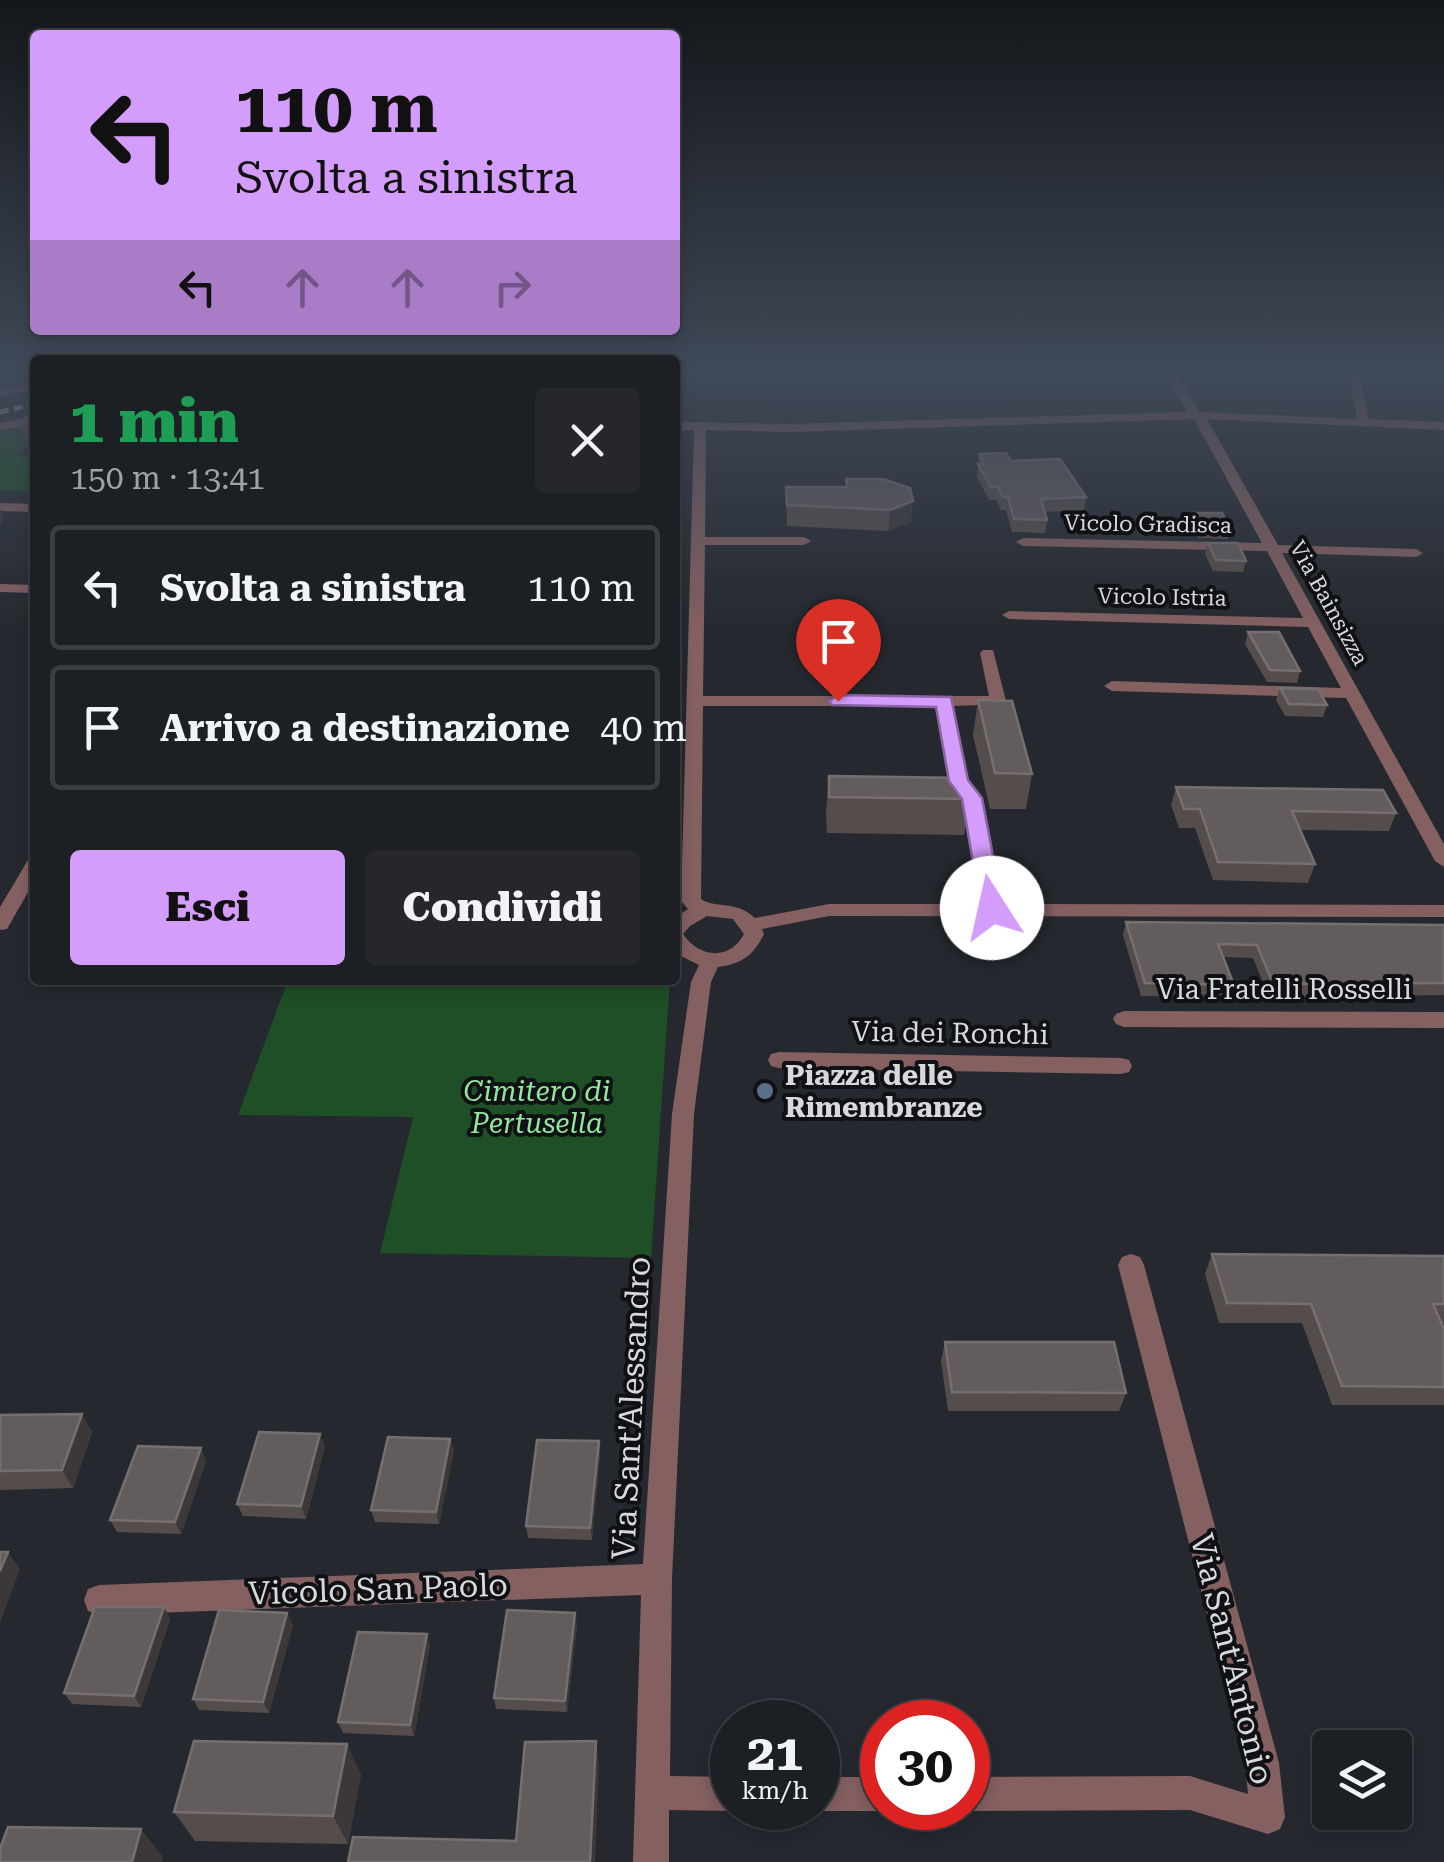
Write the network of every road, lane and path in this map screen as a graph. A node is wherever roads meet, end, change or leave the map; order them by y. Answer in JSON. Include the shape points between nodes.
{"nodes":[{"id":1,"x":697,"y":458,"type":"edge"},
{"id":2,"x":1221,"y":458,"type":"edge"},
{"id":3,"x":0,"y":506,"type":"edge"},
{"id":4,"x":30,"y":508,"type":"edge"},
{"id":5,"x":697,"y":540,"type":"junction"},
{"id":6,"x":804,"y":541,"type":"dead end"},
{"id":7,"x":1023,"y":542,"type":"dead end"},
{"id":8,"x":1274,"y":548,"type":"junction"},
{"id":9,"x":1416,"y":552,"type":"dead end"},
{"id":10,"x":0,"y":588,"type":"edge"},
{"id":11,"x":30,"y":589,"type":"edge"},
{"id":12,"x":1008,"y":615,"type":"dead end"},
{"id":13,"x":1314,"y":623,"type":"junction"},
{"id":14,"x":988,"y":653,"type":"dead end"},
{"id":15,"x":1112,"y":686,"type":"dead end"},
{"id":16,"x":1353,"y":693,"type":"junction"},
{"id":17,"x":696,"y":701,"type":"junction"},
{"id":18,"x":944,"y":701,"type":"junction"},
{"id":19,"x":1444,"y":860,"type":"edge"},
{"id":20,"x":30,"y":872,"type":"edge"},
{"id":21,"x":992,"y":908,"type":"junction"},
{"id":22,"x":30,"y":910,"type":"edge"},
{"id":23,"x":702,"y":910,"type":"junction"},
{"id":24,"x":1444,"y":911,"type":"edge"},
{"id":25,"x":3,"y":913,"type":"edge"},
{"id":26,"x":680,"y":922,"type":"edge"},
{"id":27,"x":751,"y":926,"type":"junction"},
{"id":28,"x":680,"y":943,"type":"edge"},
{"id":29,"x":711,"y":961,"type":"junction"},
{"id":30,"x":1124,"y":1019,"type":"dead end"},
{"id":31,"x":1444,"y":1020,"type":"edge"},
{"id":32,"x":778,"y":1060,"type":"dead end"},
{"id":33,"x":1120,"y":1066,"type":"dead end"},
{"id":34,"x":1131,"y":1265,"type":"dead end"},
{"id":35,"x":657,"y":1579,"type":"junction"},
{"id":36,"x":99,"y":1600,"type":"dead end"},
{"id":37,"x":652,"y":1793,"type":"junction"},
{"id":38,"x":710,"y":1794,"type":"edge"},
{"id":39,"x":990,"y":1794,"type":"edge"},
{"id":40,"x":651,"y":1862,"type":"edge"}],
"edges":[{"from":1,"to":5,"type":"street","via":[[691,516]]},
{"from":2,"to":8,"type":"street","name":"Via Bainsizza"},
{"from":3,"to":4,"type":"street"},
{"from":5,"to":6,"type":"street"},
{"from":5,"to":17,"type":"street"},
{"from":7,"to":8,"type":"street","name":"Vicolo Gradisca"},
{"from":8,"to":9,"type":"street","name":"Vicolo Gradisca"},
{"from":8,"to":13,"type":"street","name":"Via Bainsizza"},
{"from":10,"to":11,"type":"street"},
{"from":12,"to":13,"type":"street","name":"Vicolo Istria"},
{"from":13,"to":16,"type":"street","name":"Via Bainsizza"},
{"from":14,"to":18,"type":"street","via":[[998,701]]},
{"from":15,"to":16,"type":"street"},
{"from":16,"to":19,"type":"street","name":"Via Bainsizza"},
{"from":17,"to":18,"type":"street"},
{"from":17,"to":23,"type":"street","via":[[691,901]]},
{"from":18,"to":21,"type":"street","via":[[958,781],[972,798]]},
{"from":20,"to":25,"type":"street"},
{"from":21,"to":24,"type":"street"},
{"from":21,"to":27,"type":"street","via":[[829,910]]},
{"from":22,"to":25,"type":"street"},
{"from":23,"to":26,"type":"street"},
{"from":23,"to":27,"type":"street","via":[[726,910]]},
{"from":27,"to":29,"type":"street","via":[[747,949]]},
{"from":28,"to":29,"type":"street","via":[[686,954]]},
{"from":29,"to":35,"type":"street","name":"Via Sant'Alessandro","via":[[701,982],[682,1114]]},
{"from":30,"to":31,"type":"street","name":"Via Fratelli Rosselli"},
{"from":32,"to":33,"type":"street","name":"Via dei Ronchi"},
{"from":34,"to":39,"type":"street","name":"Via Sant'Antonio","via":[[1262,1763],[1268,1817],[1190,1794]]},
{"from":35,"to":36,"type":"street","name":"Vicolo San Paolo"},
{"from":35,"to":37,"type":"street","name":"Via Sant'Alessandro"},
{"from":37,"to":38,"type":"street"},
{"from":37,"to":40,"type":"street","name":"Via Sant'Alessandro"}]}
